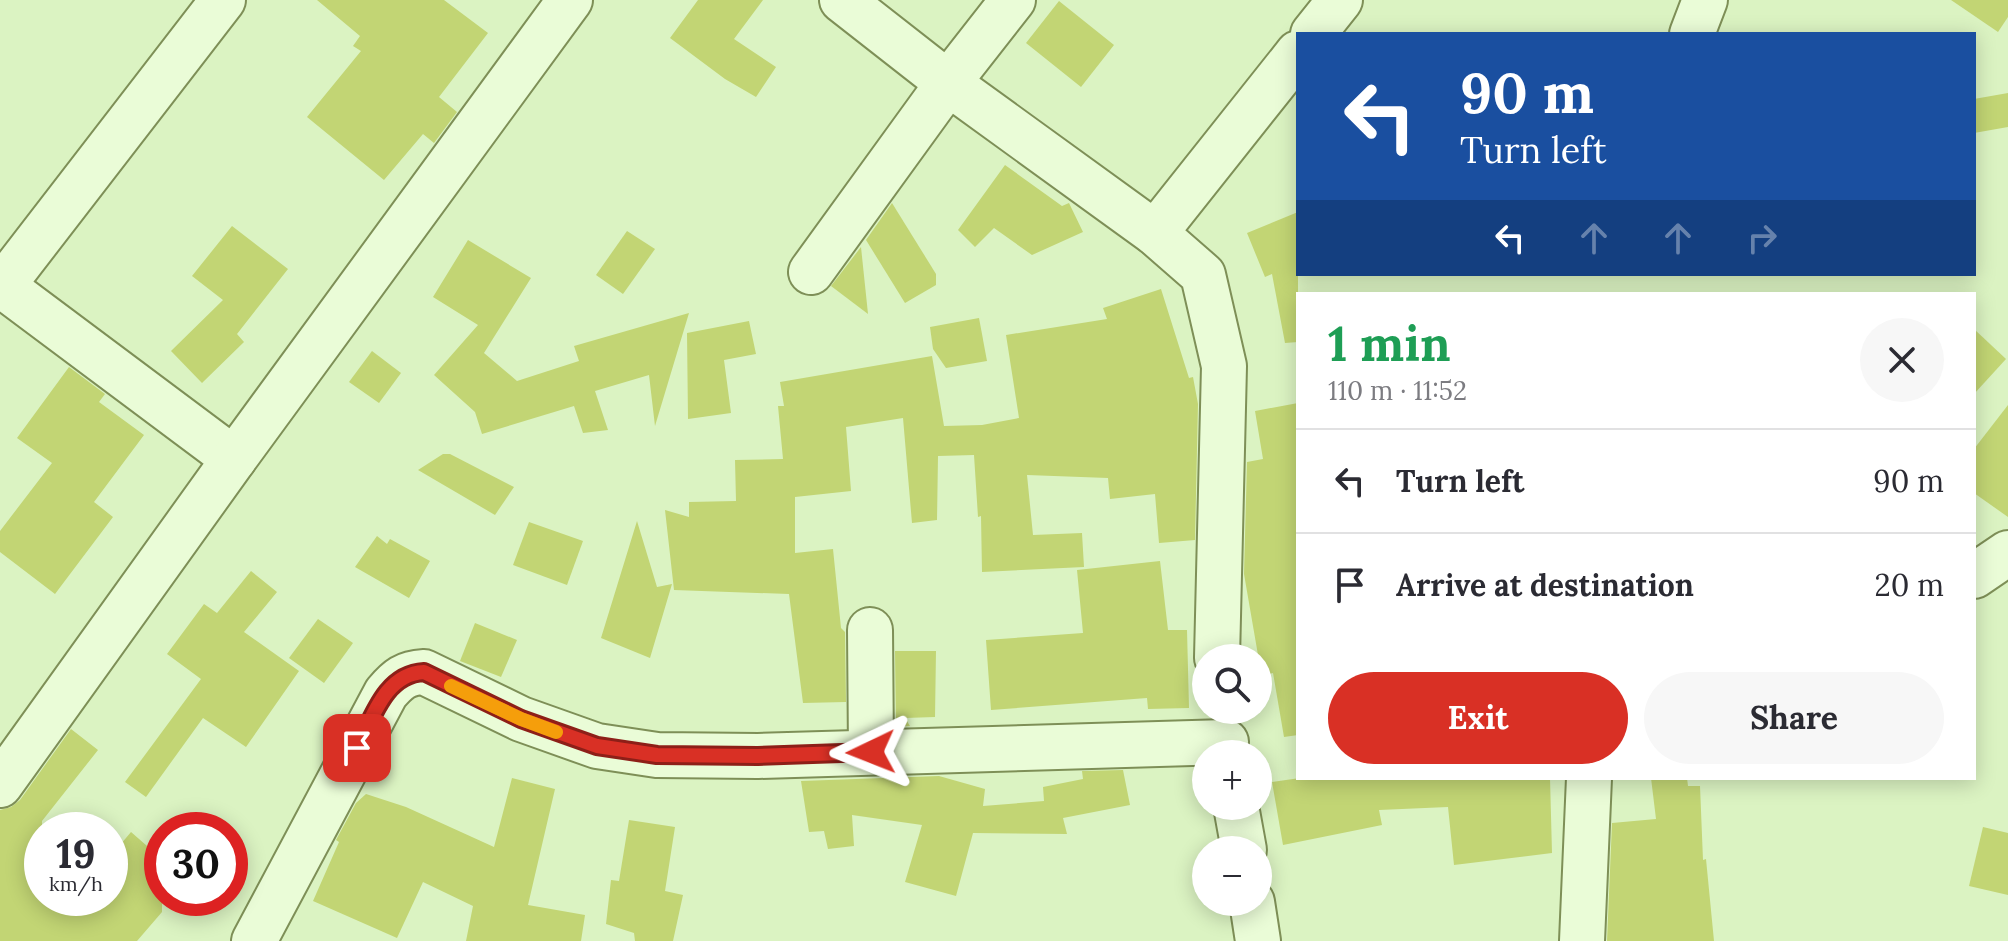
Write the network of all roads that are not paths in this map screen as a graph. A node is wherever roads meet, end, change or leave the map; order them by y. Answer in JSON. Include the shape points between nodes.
{"nodes":[{"id":1,"x":223,"y":0,"type":"edge"},
{"id":2,"x":570,"y":0,"type":"edge"},
{"id":3,"x":842,"y":0,"type":"edge"},
{"id":4,"x":1013,"y":0,"type":"edge"},
{"id":5,"x":1340,"y":0,"type":"edge"},
{"id":6,"x":1705,"y":0,"type":"edge"},
{"id":7,"x":1315,"y":32,"type":"edge"},
{"id":8,"x":1693,"y":32,"type":"edge"},
{"id":9,"x":1296,"y":56,"type":"edge"},
{"id":10,"x":948,"y":83,"type":"junction"},
{"id":11,"x":1155,"y":233,"type":"junction"},
{"id":12,"x":811,"y":272,"type":"dead end"},
{"id":13,"x":1,"y":286,"type":"edge"},
{"id":14,"x":234,"y":459,"type":"junction"},
{"id":15,"x":2008,"y":553,"type":"edge"},
{"id":16,"x":1976,"y":575,"type":"edge"},
{"id":17,"x":870,"y":630,"type":"dead end"},
{"id":18,"x":1217,"y":644,"type":"edge"},
{"id":19,"x":1225,"y":735,"type":"edge"},
{"id":20,"x":871,"y":752,"type":"junction"},
{"id":21,"x":1589,"y":780,"type":"edge"},
{"id":22,"x":0,"y":785,"type":"edge"},
{"id":23,"x":1254,"y":916,"type":"edge"},
{"id":24,"x":254,"y":941,"type":"edge"},
{"id":25,"x":1258,"y":941,"type":"edge"},
{"id":26,"x":1582,"y":941,"type":"edge"}],
"edges":[{"from":1,"to":13,"type":"street"},
{"from":2,"to":14,"type":"street"},
{"from":3,"to":10,"type":"street"},
{"from":4,"to":10,"type":"street"},
{"from":5,"to":7,"type":"street"},
{"from":6,"to":8,"type":"street"},
{"from":9,"to":11,"type":"street"},
{"from":10,"to":11,"type":"street"},
{"from":10,"to":12,"type":"street"},
{"from":11,"to":18,"type":"street","via":[[1203,275],[1224,366]]},
{"from":13,"to":14,"type":"street"},
{"from":14,"to":22,"type":"street"},
{"from":15,"to":16,"type":"street"},
{"from":17,"to":20,"type":"street"},
{"from":19,"to":20,"type":"street"},
{"from":20,"to":24,"type":"street","via":[[657,755],[597,746],[521,719],[424,672],[408,673],[386,693]]},
{"from":21,"to":26,"type":"street"},
{"from":23,"to":25,"type":"street"}]}
